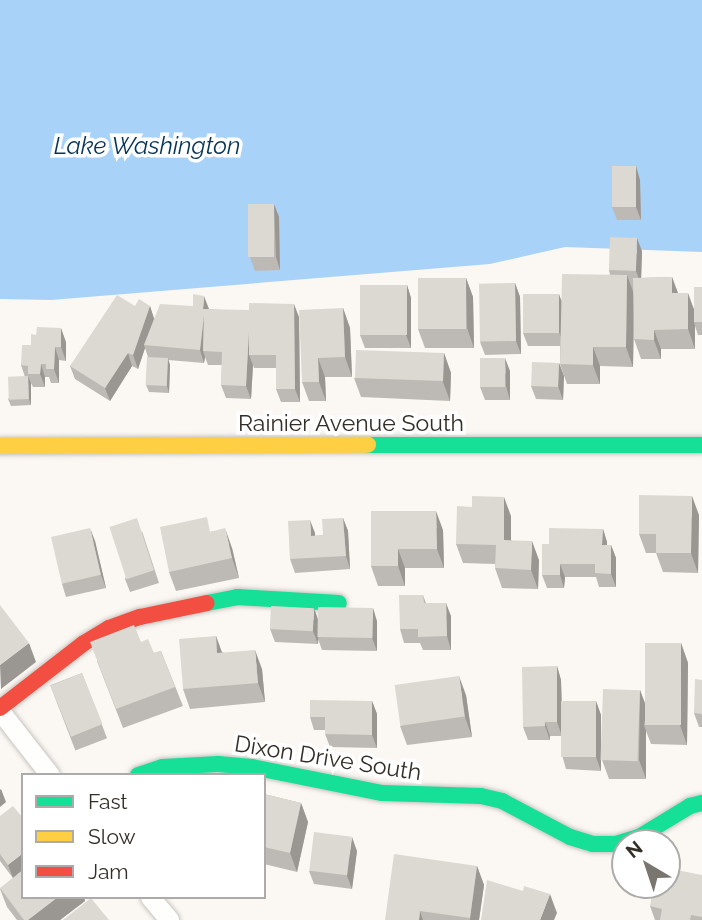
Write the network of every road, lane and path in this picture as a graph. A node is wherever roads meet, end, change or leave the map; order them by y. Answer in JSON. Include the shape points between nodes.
{"nodes":[{"id":1,"x":702,"y":445,"type":"edge"},
{"id":2,"x":0,"y":446,"type":"edge"},
{"id":3,"x":339,"y":603,"type":"dead end"},
{"id":4,"x":0,"y":710,"type":"edge"},
{"id":5,"x":48,"y":773,"type":"edge"},
{"id":6,"x":144,"y":773,"type":"edge"},
{"id":7,"x":702,"y":803,"type":"edge"},
{"id":8,"x":152,"y":899,"type":"edge"},
{"id":9,"x":169,"y":920,"type":"edge"}],
"edges":[{"from":1,"to":2,"type":"street","name":"Rainier Avenue South"},
{"from":3,"to":4,"type":"street","via":[[237,597],[140,617],[84,643]]},
{"from":4,"to":5,"type":"street"},
{"from":6,"to":7,"type":"street","name":"Dixon Drive South","via":[[190,763],[252,766],[382,793],[481,796],[502,801],[593,844],[639,837]]},
{"from":8,"to":9,"type":"street"}]}
